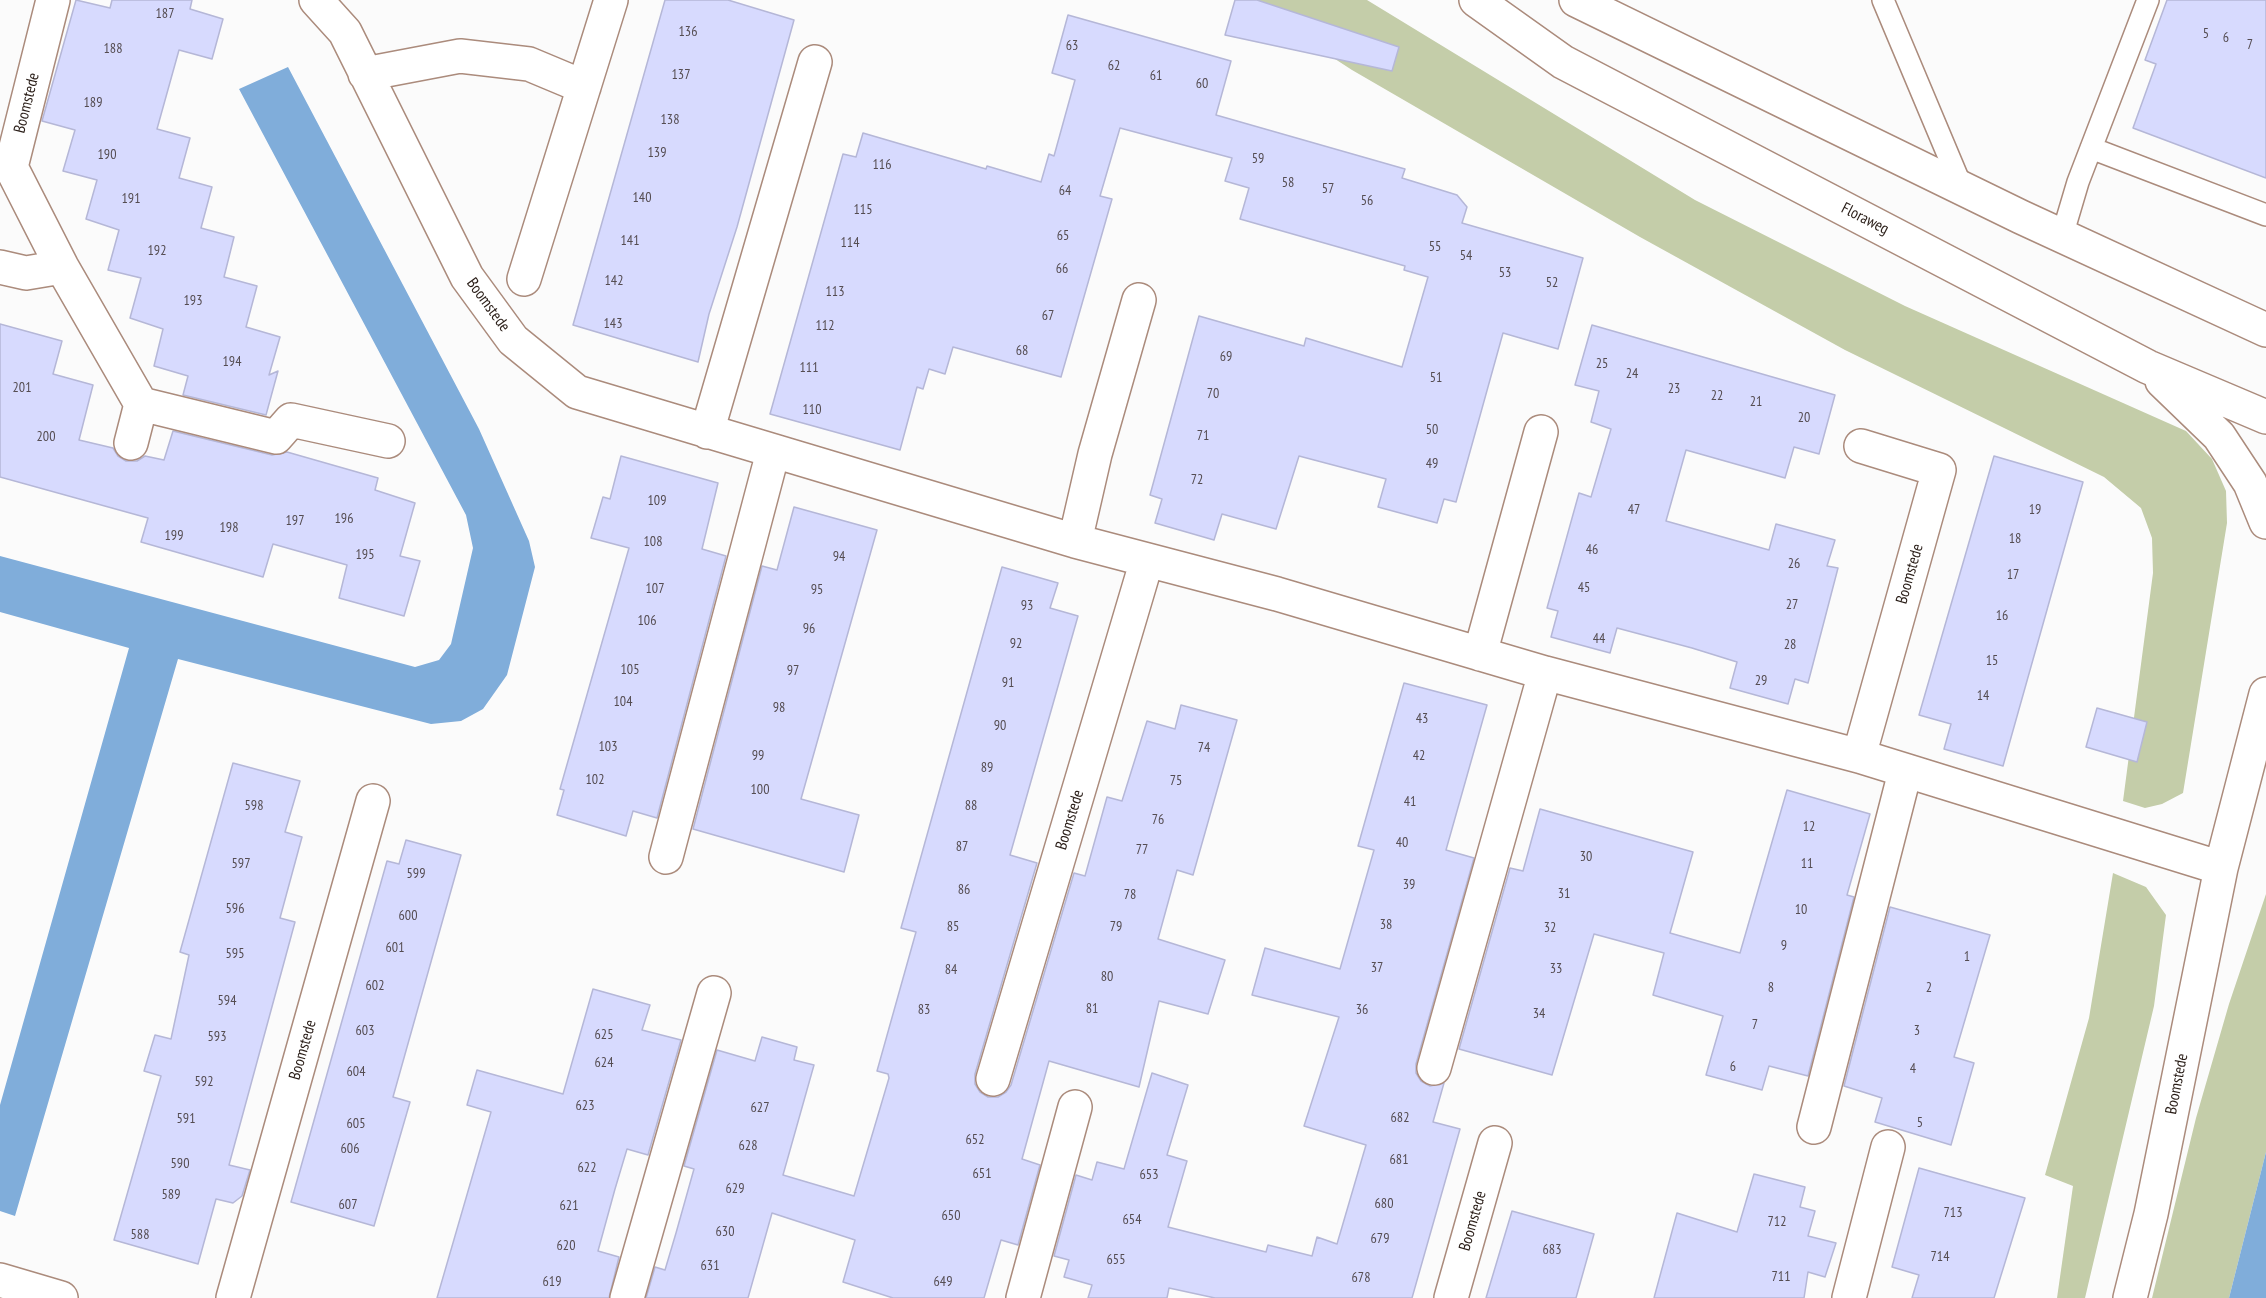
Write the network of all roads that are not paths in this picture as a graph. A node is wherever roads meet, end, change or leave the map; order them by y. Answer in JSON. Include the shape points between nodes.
{"nodes":[{"id":1,"x":53,"y":0,"type":"edge"},
{"id":2,"x":316,"y":0,"type":"edge"},
{"id":3,"x":611,"y":0,"type":"edge"},
{"id":4,"x":1476,"y":0,"type":"edge"},
{"id":5,"x":1576,"y":0,"type":"edge"},
{"id":6,"x":1883,"y":0,"type":"edge"},
{"id":7,"x":2148,"y":0,"type":"edge"},
{"id":8,"x":815,"y":62,"type":"dead end"},
{"id":9,"x":365,"y":74,"type":"junction"},
{"id":10,"x":584,"y":87,"type":"junction"},
{"id":11,"x":2091,"y":148,"type":"junction"},
{"id":12,"x":1962,"y":188,"type":"junction"},
{"id":13,"x":2266,"y":215,"type":"edge"},
{"id":14,"x":2062,"y":236,"type":"junction"},
{"id":15,"x":0,"y":267,"type":"edge"},
{"id":16,"x":62,"y":267,"type":"junction"},
{"id":17,"x":524,"y":279,"type":"dead end"},
{"id":18,"x":1139,"y":300,"type":"dead end"},
{"id":19,"x":2266,"y":330,"type":"edge"},
{"id":20,"x":2148,"y":367,"type":"junction"},
{"id":21,"x":141,"y":404,"type":"junction"},
{"id":22,"x":2266,"y":417,"type":"edge"},
{"id":23,"x":707,"y":432,"type":"junction"},
{"id":24,"x":1541,"y":432,"type":"dead end"},
{"id":25,"x":388,"y":441,"type":"dead end"},
{"id":26,"x":131,"y":443,"type":"dead end"},
{"id":27,"x":1861,"y":446,"type":"dead end"},
{"id":28,"x":773,"y":452,"type":"junction"},
{"id":29,"x":2266,"y":522,"type":"edge"},
{"id":30,"x":1075,"y":541,"type":"junction"},
{"id":31,"x":1147,"y":560,"type":"junction"},
{"id":32,"x":1480,"y":654,"type":"junction"},
{"id":33,"x":1545,"y":673,"type":"junction"},
{"id":34,"x":2266,"y":694,"type":"edge"},
{"id":35,"x":1859,"y":756,"type":"junction"},
{"id":36,"x":1905,"y":772,"type":"junction"},
{"id":37,"x":373,"y":801,"type":"dead end"},
{"id":38,"x":666,"y":857,"type":"dead end"},
{"id":39,"x":2221,"y":868,"type":"junction"},
{"id":40,"x":714,"y":993,"type":"dead end"},
{"id":41,"x":1434,"y":1068,"type":"dead end"},
{"id":42,"x":993,"y":1079,"type":"dead end"},
{"id":43,"x":1075,"y":1107,"type":"dead end"},
{"id":44,"x":1814,"y":1127,"type":"dead end"},
{"id":45,"x":1495,"y":1143,"type":"dead end"},
{"id":46,"x":1888,"y":1147,"type":"dead end"},
{"id":47,"x":6,"y":1282,"type":"edge"},
{"id":48,"x":61,"y":1298,"type":"edge"},
{"id":49,"x":233,"y":1298,"type":"edge"},
{"id":50,"x":627,"y":1298,"type":"edge"},
{"id":51,"x":1023,"y":1298,"type":"edge"},
{"id":52,"x":1451,"y":1298,"type":"edge"},
{"id":53,"x":1849,"y":1298,"type":"edge"},
{"id":54,"x":2130,"y":1298,"type":"edge"}],
"edges":[{"from":1,"to":16,"type":"street","name":"Boomstede","via":[[11,167]]},
{"from":2,"to":9,"type":"street","name":"Boomstede","via":[[345,32]]},
{"from":3,"to":10,"type":"street"},
{"from":4,"to":20,"type":"street","name":"Floraweg","via":[[1563,62]]},
{"from":5,"to":12,"type":"street"},
{"from":6,"to":12,"type":"lane"},
{"from":7,"to":11,"type":"lane"},
{"from":8,"to":23,"type":"street"},
{"from":9,"to":10,"type":"street","via":[[460,56],[529,64]]},
{"from":9,"to":23,"type":"street","name":"Boomstede","via":[[467,277],[513,340],[577,392]]},
{"from":10,"to":17,"type":"street"},
{"from":11,"to":13,"type":"lane"},
{"from":11,"to":14,"type":"lane"},
{"from":12,"to":14,"type":"street"},
{"from":14,"to":19,"type":"street"},
{"from":15,"to":16,"type":"street","via":[[26,273]]},
{"from":16,"to":21,"type":"street","name":"Boomstede"},
{"from":18,"to":30,"type":"street"},
{"from":20,"to":22,"type":"street","name":"Floraweg"},
{"from":20,"to":29,"type":"street","via":[[2219,436],[2250,483]]},
{"from":21,"to":25,"type":"street","via":[[276,437],[291,420]]},
{"from":21,"to":26,"type":"street"},
{"from":23,"to":28,"type":"street","name":"Boomstede"},
{"from":24,"to":32,"type":"street"},
{"from":27,"to":35,"type":"street","name":"Boomstede","via":[[1939,470]]},
{"from":28,"to":30,"type":"street","name":"Boomstede"},
{"from":28,"to":38,"type":"street"},
{"from":30,"to":31,"type":"street","name":"Boomstede"},
{"from":31,"to":32,"type":"street","name":"Boomstede"},
{"from":31,"to":42,"type":"street","name":"Boomstede"},
{"from":32,"to":33,"type":"street","name":"Boomstede"},
{"from":33,"to":35,"type":"street","name":"Boomstede"},
{"from":33,"to":41,"type":"street"},
{"from":34,"to":39,"type":"street","name":"Boomstede"},
{"from":35,"to":36,"type":"street","name":"Boomstede"},
{"from":36,"to":39,"type":"street","name":"Boomstede"},
{"from":36,"to":44,"type":"street"},
{"from":37,"to":49,"type":"street","name":"Boomstede"},
{"from":39,"to":54,"type":"street","name":"Boomstede","via":[[2151,1214]]},
{"from":40,"to":50,"type":"street"},
{"from":43,"to":51,"type":"street"},
{"from":45,"to":52,"type":"street","name":"Boomstede"},
{"from":46,"to":53,"type":"street"},
{"from":47,"to":48,"type":"street"}]}
